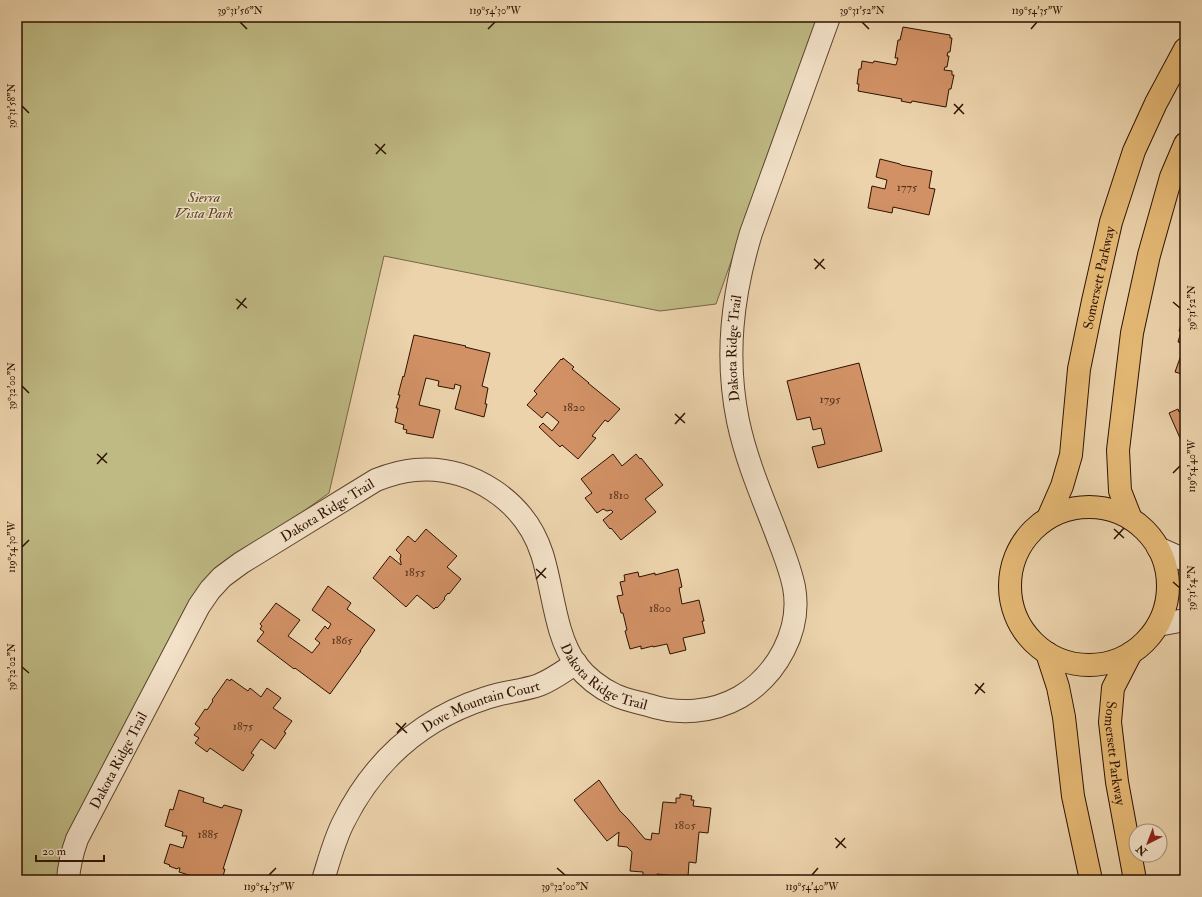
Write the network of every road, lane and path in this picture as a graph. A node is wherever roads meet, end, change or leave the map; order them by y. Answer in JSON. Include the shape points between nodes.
{"nodes":[{"id":1,"x":829,"y":17,"type":"edge"},
{"id":2,"x":1185,"y":49,"type":"edge"},
{"id":3,"x":1185,"y":144,"type":"edge"},
{"id":4,"x":1048,"y":518,"type":"junction"},
{"id":5,"x":1131,"y":519,"type":"junction"},
{"id":6,"x":1158,"y":548,"type":"junction"},
{"id":7,"x":1185,"y":560,"type":"edge"},
{"id":8,"x":1185,"y":620,"type":"edge"},
{"id":9,"x":1158,"y":625,"type":"junction"},
{"id":10,"x":1047,"y":653,"type":"junction"},
{"id":11,"x":1131,"y":653,"type":"junction"},
{"id":12,"x":576,"y":663,"type":"junction"},
{"id":13,"x":68,"y":880,"type":"edge"},
{"id":14,"x":323,"y":880,"type":"edge"},
{"id":15,"x":1091,"y":880,"type":"edge"},
{"id":16,"x":1135,"y":880,"type":"edge"}],
"edges":[{"from":1,"to":12,"type":"street","name":"Dakota Ridge Trail","via":[[751,233],[742,264],[732,326],[733,390],[738,421],[749,464],[789,565],[794,589],[795,608],[786,644],[779,660],[761,682],[739,698],[712,708],[686,712],[659,709],[615,696],[593,682]]},
{"from":2,"to":4,"type":"main road","name":"Somersett Parkway","via":[[1134,151],[1111,222],[1079,369],[1071,455],[1062,486]]},
{"from":3,"to":5,"type":"main road","via":[[1171,177],[1149,255],[1132,334],[1118,450],[1120,491]]},
{"from":4,"to":5,"type":"main road","via":[[1068,509],[1090,506],[1111,510]]},
{"from":4,"to":10,"type":"main road","via":[[1028,535],[1014,559],[1010,585],[1014,612],[1027,635]]},
{"from":5,"to":6,"type":"main road","via":[[1146,532]]},
{"from":6,"to":7,"type":"street"},
{"from":6,"to":9,"type":"main road","via":[[1166,566],[1168,586],[1166,606]]},
{"from":8,"to":9,"type":"street"},
{"from":9,"to":11,"type":"main road","via":[[1146,641]]},
{"from":10,"to":11,"type":"main road","via":[[1068,662],[1090,665],[1111,662]]},
{"from":10,"to":15,"type":"main road","via":[[1064,717],[1073,796]]},
{"from":11,"to":16,"type":"main road","name":"Somersett Parkway","via":[[1113,688],[1110,722],[1117,782]]},
{"from":12,"to":13,"type":"street","name":"Dakota Ridge Trail","via":[[563,638],[540,549],[529,526],[515,507],[477,480],[455,472],[415,470],[376,480],[241,562],[210,590],[199,606],[77,839],[70,860]]},
{"from":12,"to":14,"type":"street","name":"Dove Mountain Court","via":[[540,684],[486,698],[449,712],[415,733],[388,757],[362,788],[343,823]]}]}
